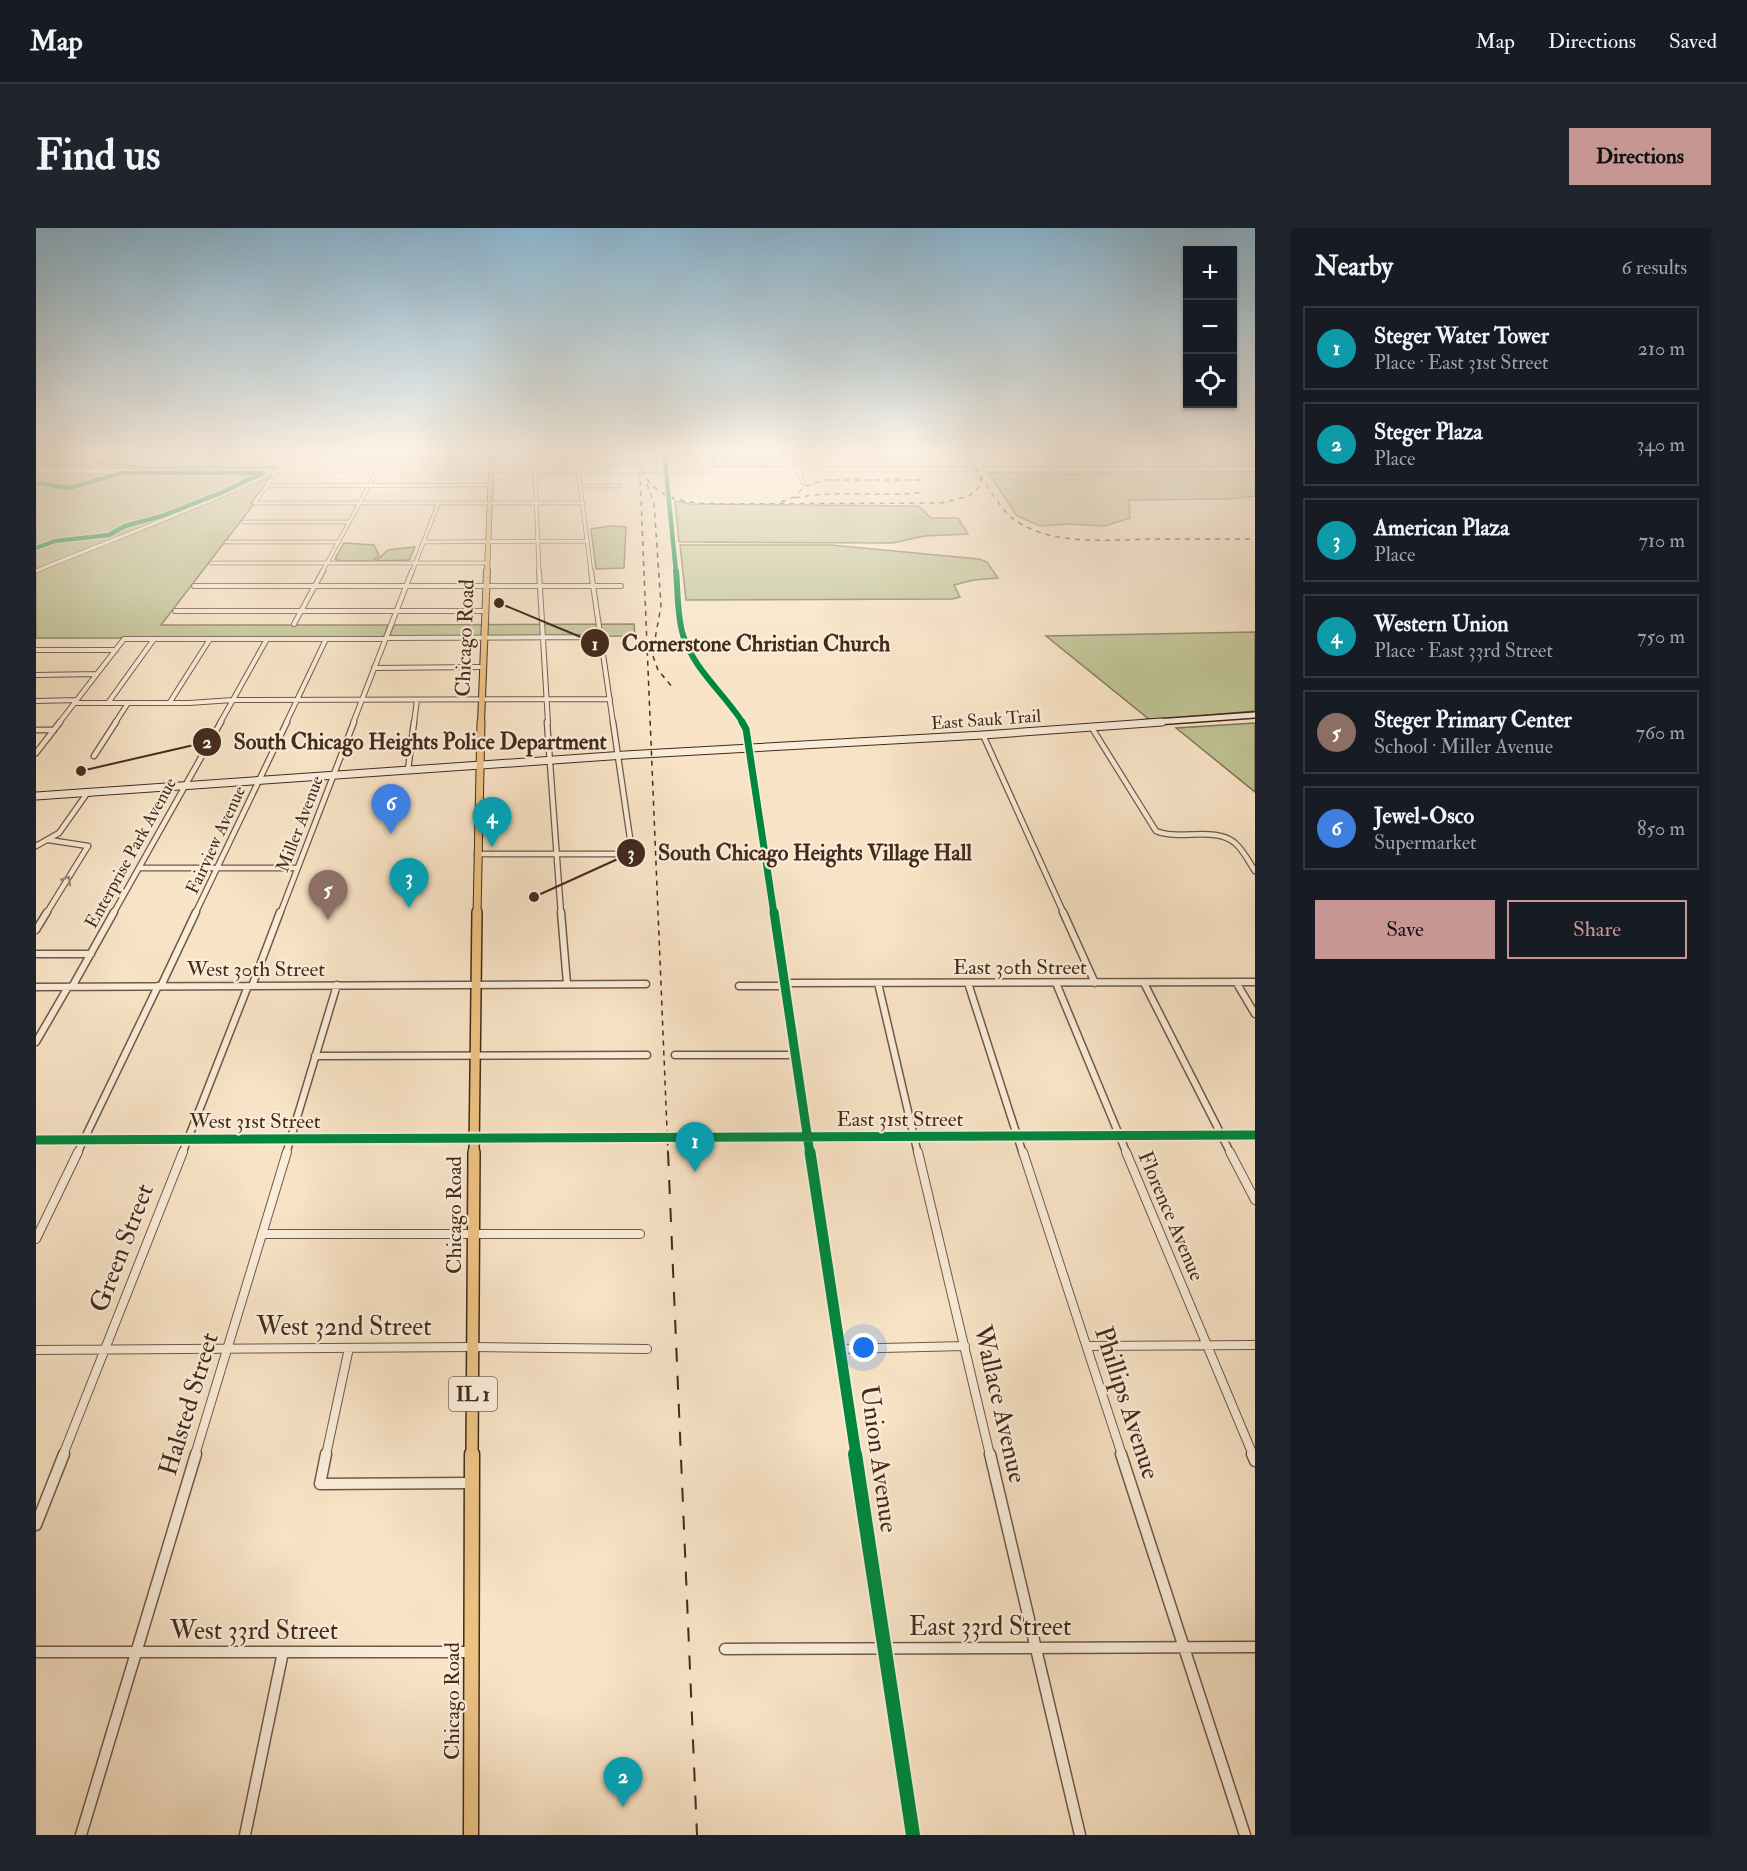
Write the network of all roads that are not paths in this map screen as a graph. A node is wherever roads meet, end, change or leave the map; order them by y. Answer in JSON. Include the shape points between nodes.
{"nodes":[{"id":1,"x":145,"y":526,"type":"edge"},
{"id":2,"x":348,"y":526,"type":"edge"},
{"id":3,"x":429,"y":526,"type":"edge"},
{"id":4,"x":489,"y":526,"type":"edge"},
{"id":5,"x":537,"y":526,"type":"edge"},
{"id":6,"x":586,"y":526,"type":"edge"},
{"id":7,"x":671,"y":526,"type":"edge"},
{"id":8,"x":538,"y":541,"type":"junction"},
{"id":9,"x":588,"y":541,"type":"junction"},
{"id":10,"x":226,"y":542,"type":"dead end"},
{"id":11,"x":339,"y":542,"type":"junction"},
{"id":12,"x":423,"y":542,"type":"junction"},
{"id":13,"x":488,"y":542,"type":"junction"},
{"id":14,"x":211,"y":563,"type":"dead end"},
{"id":15,"x":327,"y":563,"type":"junction"},
{"id":16,"x":415,"y":563,"type":"junction"},
{"id":17,"x":487,"y":563,"type":"junction"},
{"id":18,"x":36,"y":571,"type":"edge"},
{"id":19,"x":593,"y":585,"type":"junction"},
{"id":20,"x":194,"y":586,"type":"dead end"},
{"id":21,"x":315,"y":586,"type":"junction"},
{"id":22,"x":406,"y":586,"type":"junction"},
{"id":23,"x":486,"y":586,"type":"junction"},
{"id":24,"x":540,"y":586,"type":"junction"},
{"id":25,"x":621,"y":586,"type":"dead end"},
{"id":26,"x":175,"y":611,"type":"dead end"},
{"id":27,"x":301,"y":611,"type":"junction"},
{"id":28,"x":485,"y":611,"type":"junction"},
{"id":29,"x":396,"y":612,"type":"junction"},
{"id":30,"x":294,"y":624,"type":"dead end"},
{"id":31,"x":483,"y":638,"type":"junction"},
{"id":32,"x":542,"y":638,"type":"junction"},
{"id":33,"x":600,"y":638,"type":"junction"},
{"id":34,"x":154,"y":639,"type":"junction"},
{"id":35,"x":210,"y":639,"type":"junction"},
{"id":36,"x":267,"y":639,"type":"junction"},
{"id":37,"x":326,"y":639,"type":"junction"},
{"id":38,"x":386,"y":639,"type":"junction"},
{"id":39,"x":36,"y":650,"type":"edge"},
{"id":40,"x":116,"y":650,"type":"junction"},
{"id":41,"x":482,"y":667,"type":"junction"},
{"id":42,"x":374,"y":668,"type":"junction"},
{"id":43,"x":97,"y":674,"type":"junction"},
{"id":44,"x":36,"y":675,"type":"edge"},
{"id":45,"x":546,"y":699,"type":"junction"},
{"id":46,"x":610,"y":699,"type":"junction"},
{"id":47,"x":36,"y":700,"type":"edge"},
{"id":48,"x":232,"y":700,"type":"junction"},
{"id":49,"x":297,"y":700,"type":"junction"},
{"id":50,"x":362,"y":700,"type":"junction"},
{"id":51,"x":417,"y":700,"type":"junction"},
{"id":52,"x":482,"y":700,"type":"junction"},
{"id":53,"x":76,"y":702,"type":"junction"},
{"id":54,"x":170,"y":702,"type":"junction"},
{"id":55,"x":108,"y":703,"type":"junction"},
{"id":56,"x":128,"y":703,"type":"junction"},
{"id":57,"x":1255,"y":716,"type":"edge"},
{"id":58,"x":1092,"y":728,"type":"junction"},
{"id":59,"x":36,"y":730,"type":"edge"},
{"id":60,"x":54,"y":730,"type":"junction"},
{"id":61,"x":982,"y":735,"type":"junction"},
{"id":62,"x":748,"y":750,"type":"junction"},
{"id":63,"x":36,"y":753,"type":"edge"},
{"id":64,"x":94,"y":756,"type":"dead end"},
{"id":65,"x":618,"y":758,"type":"junction"},
{"id":66,"x":551,"y":761,"type":"junction"},
{"id":67,"x":481,"y":765,"type":"junction"},
{"id":68,"x":408,"y":770,"type":"junction"},
{"id":69,"x":333,"y":776,"type":"junction"},
{"id":70,"x":259,"y":781,"type":"junction"},
{"id":71,"x":185,"y":785,"type":"junction"},
{"id":72,"x":88,"y":792,"type":"junction"},
{"id":73,"x":36,"y":796,"type":"edge"},
{"id":74,"x":49,"y":840,"type":"junction"},
{"id":75,"x":36,"y":846,"type":"edge"},
{"id":76,"x":477,"y":854,"type":"junction"},
{"id":77,"x":556,"y":854,"type":"junction"},
{"id":78,"x":139,"y":868,"type":"junction"},
{"id":79,"x":218,"y":868,"type":"junction"},
{"id":80,"x":296,"y":868,"type":"junction"},
{"id":81,"x":1255,"y":871,"type":"edge"},
{"id":82,"x":36,"y":930,"type":"edge"},
{"id":83,"x":36,"y":954,"type":"edge"},
{"id":84,"x":91,"y":954,"type":"junction"},
{"id":85,"x":1144,"y":982,"type":"junction"},
{"id":86,"x":1236,"y":982,"type":"junction"},
{"id":87,"x":1255,"y":982,"type":"edge"},
{"id":88,"x":878,"y":983,"type":"junction"},
{"id":89,"x":968,"y":983,"type":"junction"},
{"id":90,"x":1056,"y":983,"type":"junction"},
{"id":91,"x":1095,"y":983,"type":"junction"},
{"id":92,"x":567,"y":984,"type":"junction"},
{"id":93,"x":646,"y":984,"type":"dead end"},
{"id":94,"x":785,"y":984,"type":"junction"},
{"id":95,"x":337,"y":985,"type":"junction"},
{"id":96,"x":477,"y":985,"type":"junction"},
{"id":97,"x":159,"y":986,"type":"junction"},
{"id":98,"x":250,"y":986,"type":"junction"},
{"id":99,"x":739,"y":986,"type":"dead end"},
{"id":100,"x":36,"y":987,"type":"edge"},
{"id":101,"x":70,"y":987,"type":"junction"},
{"id":102,"x":1255,"y":1014,"type":"edge"},
{"id":103,"x":36,"y":1042,"type":"edge"},
{"id":104,"x":795,"y":1054,"type":"junction"},
{"id":105,"x":476,"y":1055,"type":"junction"},
{"id":106,"x":647,"y":1055,"type":"dead end"},
{"id":107,"x":675,"y":1055,"type":"dead end"},
{"id":108,"x":315,"y":1056,"type":"junction"},
{"id":109,"x":1222,"y":1135,"type":"junction"},
{"id":110,"x":1255,"y":1135,"type":"edge"},
{"id":111,"x":1120,"y":1136,"type":"junction"},
{"id":112,"x":474,"y":1137,"type":"junction"},
{"id":113,"x":916,"y":1137,"type":"junction"},
{"id":114,"x":1018,"y":1137,"type":"junction"},
{"id":115,"x":290,"y":1138,"type":"junction"},
{"id":116,"x":808,"y":1138,"type":"junction"},
{"id":117,"x":186,"y":1139,"type":"junction"},
{"id":118,"x":36,"y":1140,"type":"edge"},
{"id":119,"x":83,"y":1140,"type":"junction"},
{"id":120,"x":1255,"y":1200,"type":"edge"},
{"id":121,"x":262,"y":1234,"type":"junction"},
{"id":122,"x":640,"y":1234,"type":"dead end"},
{"id":123,"x":474,"y":1235,"type":"junction"},
{"id":124,"x":36,"y":1239,"type":"edge"},
{"id":125,"x":1207,"y":1345,"type":"junction"},
{"id":126,"x":1255,"y":1345,"type":"edge"},
{"id":127,"x":965,"y":1346,"type":"junction"},
{"id":128,"x":1087,"y":1346,"type":"junction"},
{"id":129,"x":473,"y":1347,"type":"junction"},
{"id":130,"x":349,"y":1348,"type":"junction"},
{"id":131,"x":105,"y":1349,"type":"junction"},
{"id":132,"x":228,"y":1349,"type":"junction"},
{"id":133,"x":647,"y":1349,"type":"dead end"},
{"id":134,"x":841,"y":1349,"type":"junction"},
{"id":135,"x":36,"y":1350,"type":"edge"},
{"id":136,"x":1255,"y":1461,"type":"edge"},
{"id":137,"x":472,"y":1483,"type":"junction"},
{"id":138,"x":36,"y":1525,"type":"edge"},
{"id":139,"x":1183,"y":1647,"type":"junction"},
{"id":140,"x":1255,"y":1647,"type":"edge"},
{"id":141,"x":1035,"y":1648,"type":"junction"},
{"id":142,"x":725,"y":1649,"type":"dead end"},
{"id":143,"x":885,"y":1649,"type":"junction"},
{"id":144,"x":36,"y":1652,"type":"edge"},
{"id":145,"x":136,"y":1652,"type":"junction"},
{"id":146,"x":283,"y":1652,"type":"junction"},
{"id":147,"x":472,"y":1652,"type":"junction"},
{"id":148,"x":81,"y":1835,"type":"edge"},
{"id":149,"x":245,"y":1835,"type":"edge"},
{"id":150,"x":471,"y":1835,"type":"edge"},
{"id":151,"x":913,"y":1835,"type":"edge"},
{"id":152,"x":1080,"y":1835,"type":"edge"},
{"id":153,"x":1245,"y":1835,"type":"edge"}],
"edges":[{"from":1,"to":18,"type":"street"},
{"from":2,"to":11,"type":"street"},
{"from":3,"to":12,"type":"street","name":"Miller Avenue"},
{"from":4,"to":13,"type":"main road","name":"Chicago Road","number":"IL 1"},
{"from":5,"to":8,"type":"street"},
{"from":6,"to":9,"type":"street"},
{"from":7,"to":62,"type":"street","name":"Union Avenue","via":[[684,641],[697,665],[736,711],[746,729]]},
{"from":8,"to":9,"type":"street"},
{"from":8,"to":13,"type":"street"},
{"from":8,"to":24,"type":"street"},
{"from":9,"to":19,"type":"street"},
{"from":10,"to":11,"type":"street"},
{"from":11,"to":15,"type":"street"},
{"from":12,"to":13,"type":"street"},
{"from":12,"to":16,"type":"street","name":"Miller Avenue"},
{"from":13,"to":17,"type":"main road","name":"Chicago Road","number":"IL 1"},
{"from":14,"to":15,"type":"street"},
{"from":15,"to":16,"type":"street"},
{"from":15,"to":21,"type":"street"},
{"from":16,"to":17,"type":"street"},
{"from":16,"to":22,"type":"street","name":"Miller Avenue"},
{"from":17,"to":23,"type":"main road","name":"Chicago Road","number":"IL 1"},
{"from":19,"to":24,"type":"street"},
{"from":19,"to":25,"type":"street"},
{"from":19,"to":33,"type":"street"},
{"from":20,"to":21,"type":"street"},
{"from":21,"to":22,"type":"street"},
{"from":21,"to":27,"type":"street"},
{"from":22,"to":23,"type":"street"},
{"from":22,"to":29,"type":"street","name":"Miller Avenue"},
{"from":23,"to":24,"type":"street"},
{"from":23,"to":28,"type":"main road","name":"Chicago Road","number":"IL 1"},
{"from":24,"to":32,"type":"street"},
{"from":26,"to":27,"type":"street"},
{"from":27,"to":29,"type":"street"},
{"from":27,"to":30,"type":"street"},
{"from":28,"to":29,"type":"street"},
{"from":28,"to":31,"type":"main road","name":"Chicago Road","number":"IL 1"},
{"from":29,"to":38,"type":"street","name":"Miller Avenue"},
{"from":31,"to":32,"type":"street"},
{"from":31,"to":38,"type":"street"},
{"from":31,"to":41,"type":"main road","name":"Chicago Road","number":"IL 1"},
{"from":32,"to":33,"type":"street"},
{"from":32,"to":45,"type":"street"},
{"from":33,"to":46,"type":"street"},
{"from":34,"to":35,"type":"street"},
{"from":34,"to":40,"type":"street","via":[[124,639]]},
{"from":34,"to":55,"type":"street"},
{"from":35,"to":36,"type":"street"},
{"from":35,"to":54,"type":"street"},
{"from":36,"to":37,"type":"street"},
{"from":36,"to":48,"type":"street","name":"Enterprise Park Avenue"},
{"from":37,"to":38,"type":"street"},
{"from":37,"to":49,"type":"street","name":"Fairview Avenue"},
{"from":38,"to":42,"type":"street","name":"Miller Avenue"},
{"from":39,"to":40,"type":"street"},
{"from":40,"to":43,"type":"street"},
{"from":41,"to":42,"type":"street"},
{"from":41,"to":52,"type":"main road","name":"Chicago Road","number":"IL 1"},
{"from":42,"to":50,"type":"street","name":"Miller Avenue"},
{"from":43,"to":44,"type":"street"},
{"from":43,"to":53,"type":"street"},
{"from":45,"to":46,"type":"street"},
{"from":45,"to":52,"type":"street"},
{"from":45,"to":66,"type":"street"},
{"from":46,"to":65,"type":"street"},
{"from":47,"to":53,"type":"street"},
{"from":48,"to":49,"type":"street"},
{"from":48,"to":54,"type":"street"},
{"from":48,"to":71,"type":"street","name":"Enterprise Park Avenue"},
{"from":49,"to":50,"type":"street"},
{"from":49,"to":70,"type":"street","name":"Fairview Avenue"},
{"from":50,"to":51,"type":"street"},
{"from":50,"to":69,"type":"street","name":"Miller Avenue"},
{"from":51,"to":52,"type":"street"},
{"from":51,"to":68,"type":"street"},
{"from":52,"to":67,"type":"main road","name":"Chicago Road","number":"IL 1"},
{"from":53,"to":55,"type":"street"},
{"from":53,"to":60,"type":"street"},
{"from":54,"to":56,"type":"street"},
{"from":55,"to":56,"type":"street"},
{"from":56,"to":64,"type":"street"},
{"from":57,"to":58,"type":"main road","name":"East Sauk Trail"},
{"from":58,"to":61,"type":"main road","name":"East Sauk Trail"},
{"from":58,"to":81,"type":"street","via":[[1156,831],[1170,837],[1226,838],[1236,844]]},
{"from":59,"to":60,"type":"street"},
{"from":60,"to":63,"type":"street"},
{"from":61,"to":62,"type":"main road","name":"East Sauk Trail"},
{"from":61,"to":91,"type":"street"},
{"from":62,"to":65,"type":"main road","name":"East Sauk Trail"},
{"from":62,"to":94,"type":"street","name":"Union Avenue"},
{"from":65,"to":66,"type":"main road","name":"East Sauk Trail"},
{"from":65,"to":77,"type":"street","via":[[632,852]]},
{"from":66,"to":67,"type":"main road","name":"East Sauk Trail"},
{"from":66,"to":77,"type":"street"},
{"from":67,"to":68,"type":"main road","name":"East Sauk Trail"},
{"from":67,"to":76,"type":"main road","name":"Chicago Road","number":"IL 1"},
{"from":68,"to":69,"type":"main road","name":"East Sauk Trail"},
{"from":69,"to":70,"type":"main road","name":"East Sauk Trail"},
{"from":69,"to":80,"type":"street","name":"Miller Avenue"},
{"from":70,"to":71,"type":"main road","name":"East Sauk Trail"},
{"from":70,"to":79,"type":"street","name":"Fairview Avenue"},
{"from":71,"to":72,"type":"main road","name":"East Sauk Trail"},
{"from":71,"to":78,"type":"street","name":"Enterprise Park Avenue"},
{"from":72,"to":73,"type":"main road","name":"East Sauk Trail"},
{"from":72,"to":74,"type":"street","via":[[66,825]]},
{"from":74,"to":75,"type":"street"},
{"from":82,"to":74,"type":"street","one_way":true,"via":[[88,846]]},
{"from":76,"to":77,"type":"street"},
{"from":76,"to":96,"type":"main road","name":"Chicago Road","number":"IL 1"},
{"from":77,"to":92,"type":"street"},
{"from":78,"to":79,"type":"street"},
{"from":78,"to":84,"type":"street","name":"Enterprise Park Avenue"},
{"from":79,"to":80,"type":"street"},
{"from":79,"to":97,"type":"street","name":"Fairview Avenue"},
{"from":80,"to":98,"type":"street","name":"Miller Avenue"},
{"from":83,"to":84,"type":"street"},
{"from":84,"to":101,"type":"street","name":"Enterprise Park Avenue"},
{"from":85,"to":86,"type":"street","name":"East 30th Street"},
{"from":85,"to":91,"type":"street","name":"East 30th Street"},
{"from":85,"to":109,"type":"street"},
{"from":86,"to":87,"type":"street","name":"East 30th Street"},
{"from":86,"to":102,"type":"street"},
{"from":88,"to":89,"type":"street","name":"East 30th Street"},
{"from":88,"to":94,"type":"street","name":"East 30th Street"},
{"from":88,"to":113,"type":"street","name":"Wallace Avenue"},
{"from":89,"to":90,"type":"street","name":"East 30th Street"},
{"from":89,"to":114,"type":"street","name":"Phillips Avenue"},
{"from":90,"to":91,"type":"street","name":"East 30th Street"},
{"from":90,"to":111,"type":"street","name":"Florence Avenue"},
{"from":92,"to":93,"type":"street"},
{"from":92,"to":96,"type":"street"},
{"from":94,"to":99,"type":"street","name":"East 30th Street"},
{"from":94,"to":104,"type":"street","name":"Union Avenue"},
{"from":95,"to":96,"type":"street","name":"West 30th Street"},
{"from":95,"to":98,"type":"street","name":"West 30th Street"},
{"from":95,"to":108,"type":"street","name":"Halsted Street"},
{"from":96,"to":105,"type":"main road","name":"Chicago Road","number":"IL 1"},
{"from":97,"to":98,"type":"street","name":"West 30th Street"},
{"from":97,"to":101,"type":"street","name":"West 30th Street"},
{"from":97,"to":119,"type":"street","name":"Fairview Avenue"},
{"from":98,"to":117,"type":"street","name":"Green Street"},
{"from":100,"to":101,"type":"street","name":"West 30th Street"},
{"from":101,"to":103,"type":"street","name":"Enterprise Park Avenue"},
{"from":104,"to":107,"type":"street"},
{"from":104,"to":116,"type":"street","name":"Union Avenue"},
{"from":105,"to":106,"type":"street"},
{"from":105,"to":108,"type":"street"},
{"from":105,"to":112,"type":"main road","name":"Chicago Road","number":"IL 1"},
{"from":108,"to":115,"type":"street","name":"Halsted Street"},
{"from":109,"to":110,"type":"street","name":"East 31st Street"},
{"from":109,"to":111,"type":"street","name":"East 31st Street"},
{"from":109,"to":120,"type":"street"},
{"from":111,"to":114,"type":"street","name":"East 31st Street"},
{"from":111,"to":125,"type":"street","name":"Florence Avenue"},
{"from":112,"to":115,"type":"street","name":"West 31st Street"},
{"from":112,"to":116,"type":"street","name":"East 31st Street"},
{"from":112,"to":123,"type":"main road","name":"Chicago Road","number":"IL 1"},
{"from":113,"to":114,"type":"street","name":"East 31st Street"},
{"from":113,"to":116,"type":"street","name":"East 31st Street"},
{"from":113,"to":127,"type":"street","name":"Wallace Avenue"},
{"from":114,"to":128,"type":"street","name":"Phillips Avenue"},
{"from":115,"to":117,"type":"street","name":"West 31st Street"},
{"from":115,"to":121,"type":"street","name":"Halsted Street"},
{"from":116,"to":134,"type":"street","name":"Union Avenue"},
{"from":117,"to":119,"type":"street","name":"West 31st Street"},
{"from":117,"to":131,"type":"street","name":"Green Street"},
{"from":118,"to":119,"type":"street","name":"West 31st Street"},
{"from":119,"to":124,"type":"street","name":"Fairview Avenue"},
{"from":121,"to":123,"type":"street"},
{"from":121,"to":132,"type":"street","name":"Halsted Street"},
{"from":122,"to":123,"type":"street"},
{"from":123,"to":129,"type":"main road","name":"Chicago Road","number":"IL 1"},
{"from":125,"to":126,"type":"street"},
{"from":125,"to":128,"type":"street"},
{"from":125,"to":136,"type":"street","name":"Florence Avenue"},
{"from":127,"to":134,"type":"street"},
{"from":127,"to":141,"type":"street","name":"Wallace Avenue"},
{"from":128,"to":139,"type":"street","name":"Phillips Avenue"},
{"from":129,"to":130,"type":"street","name":"West 32nd Street"},
{"from":129,"to":133,"type":"street","name":"West 32nd Street"},
{"from":129,"to":137,"type":"main road","name":"Chicago Road","number":"IL 1"},
{"from":130,"to":132,"type":"street","name":"West 32nd Street"},
{"from":130,"to":137,"type":"street","via":[[320,1484]]},
{"from":131,"to":132,"type":"street","name":"West 32nd Street"},
{"from":131,"to":135,"type":"street","name":"West 32nd Street"},
{"from":131,"to":138,"type":"street","name":"Green Street"},
{"from":132,"to":145,"type":"street","name":"Halsted Street"},
{"from":134,"to":143,"type":"street","name":"Union Avenue"},
{"from":137,"to":147,"type":"main road","name":"Chicago Road","number":"IL 1"},
{"from":139,"to":140,"type":"street","name":"East 33rd Street"},
{"from":139,"to":141,"type":"street","name":"East 33rd Street"},
{"from":139,"to":153,"type":"street","name":"Phillips Avenue"},
{"from":141,"to":143,"type":"street","name":"East 33rd Street"},
{"from":141,"to":152,"type":"street","name":"Wallace Avenue"},
{"from":142,"to":143,"type":"street","name":"East 33rd Street"},
{"from":143,"to":151,"type":"street","name":"Union Avenue"},
{"from":144,"to":145,"type":"street","name":"West 33rd Street"},
{"from":145,"to":146,"type":"street","name":"West 33rd Street"},
{"from":145,"to":148,"type":"street","name":"Halsted Street"},
{"from":146,"to":147,"type":"street","name":"West 33rd Street"},
{"from":146,"to":149,"type":"street"},
{"from":147,"to":150,"type":"main road","name":"Chicago Road","number":"IL 1"}]}
